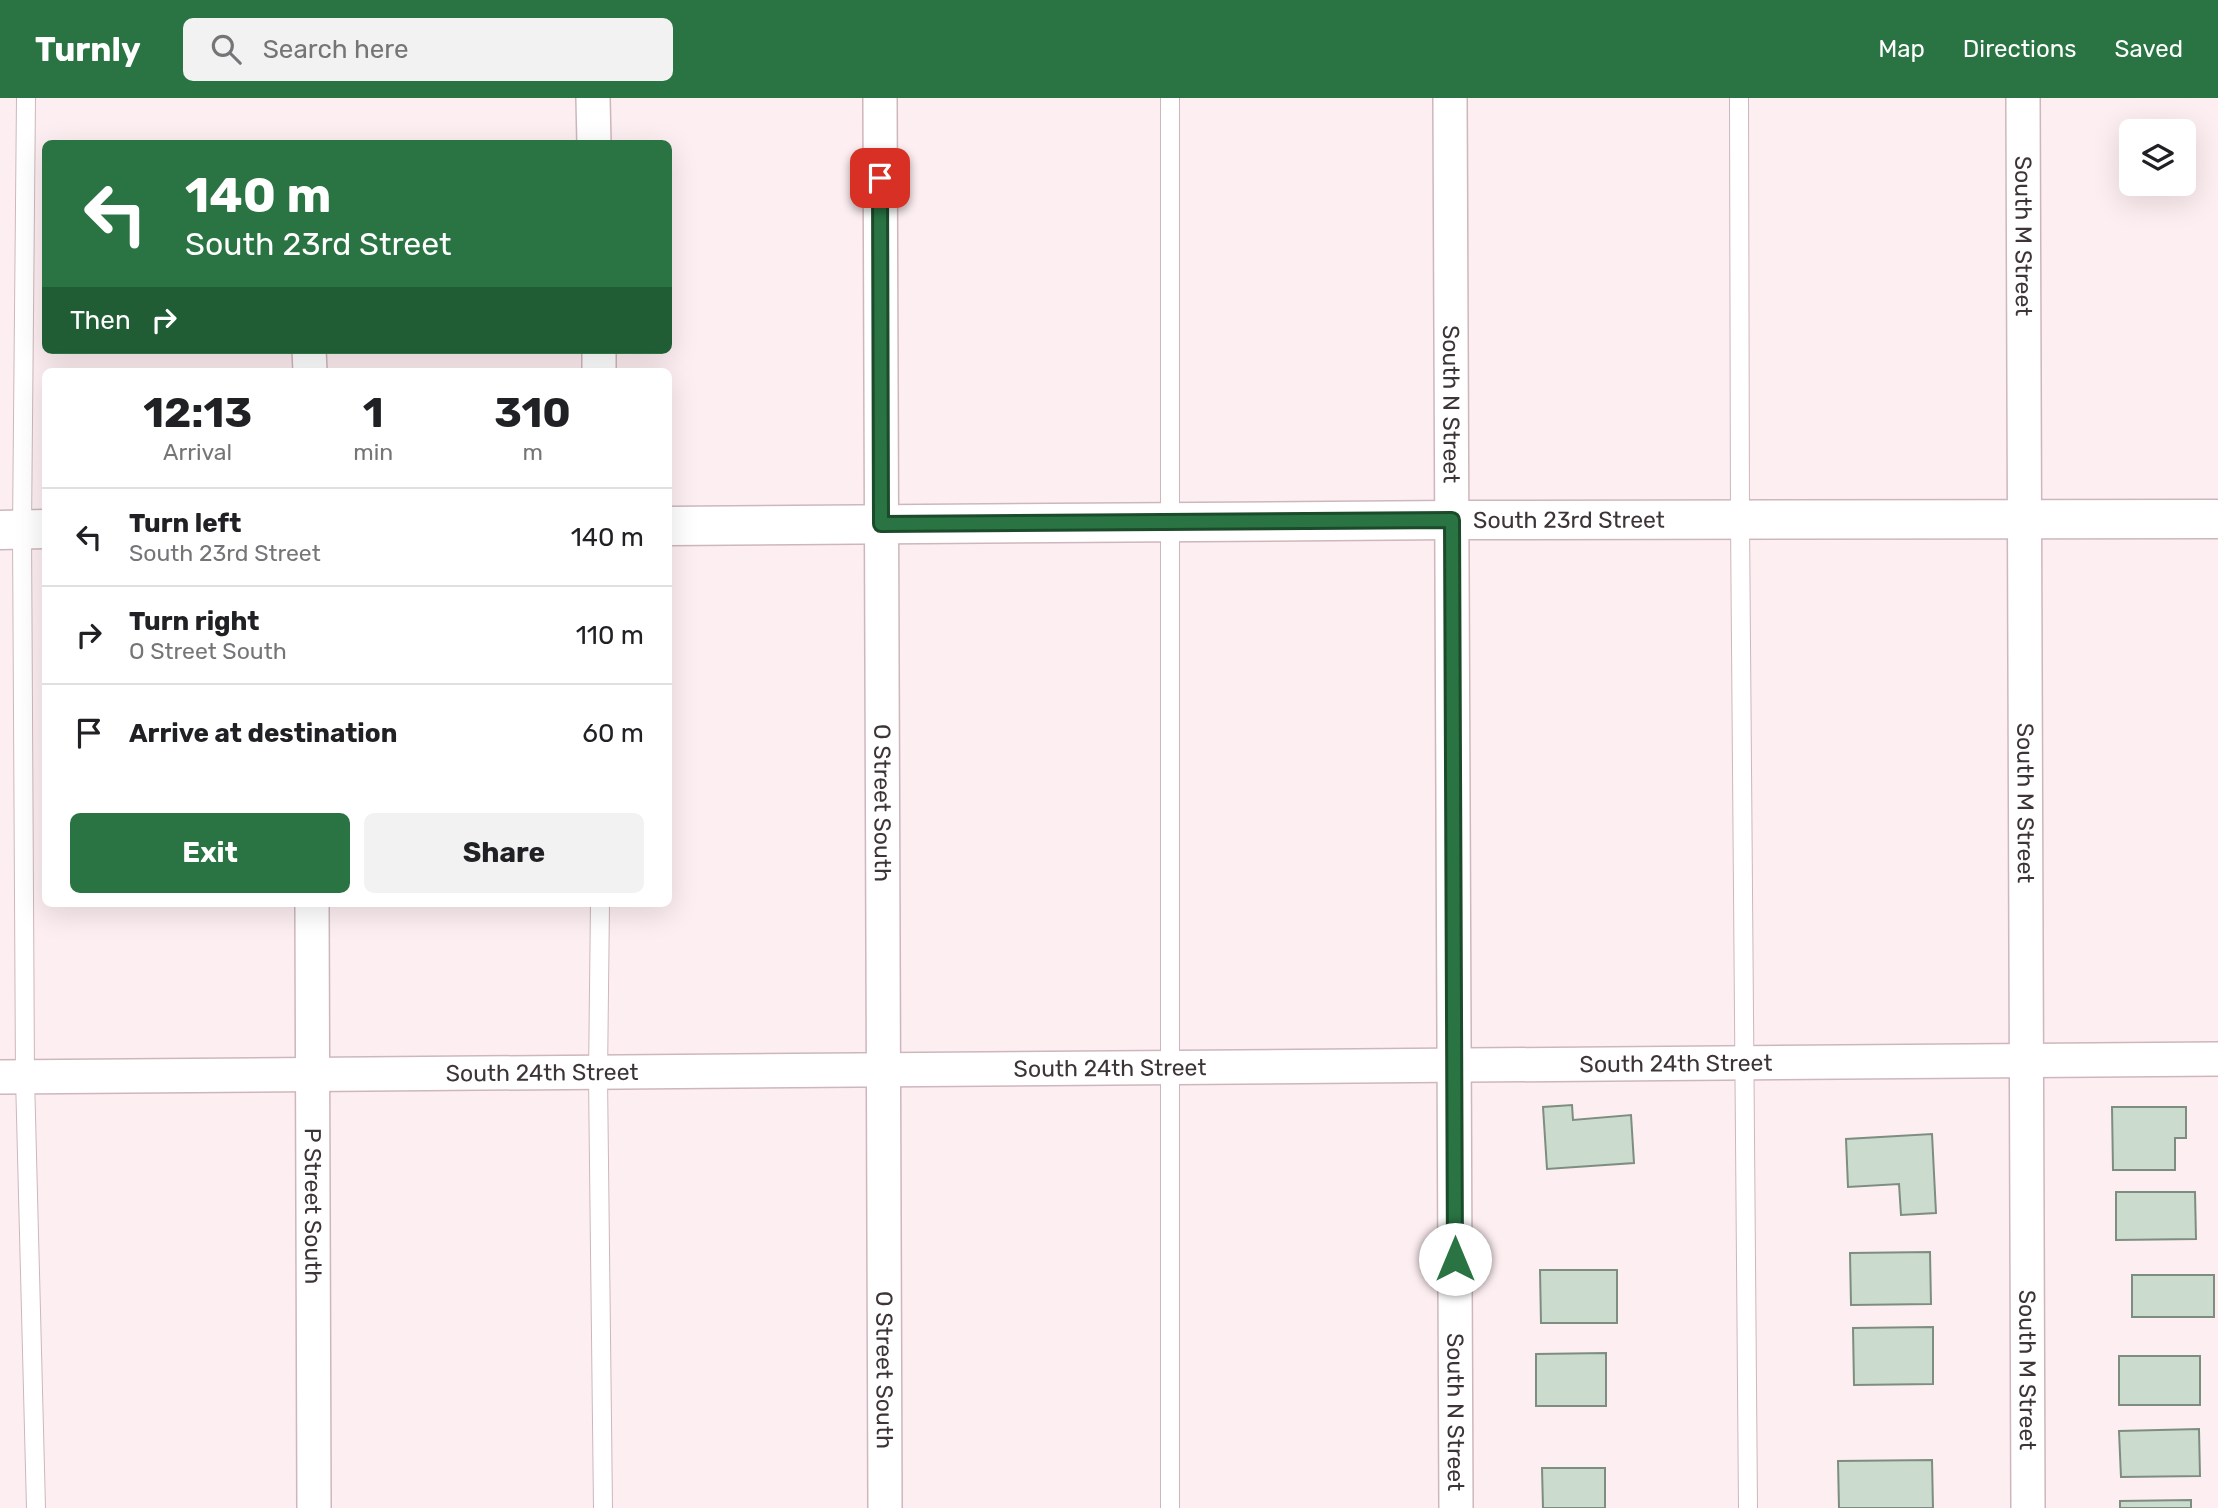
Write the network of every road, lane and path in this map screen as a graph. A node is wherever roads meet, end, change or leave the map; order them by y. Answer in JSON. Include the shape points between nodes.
{"nodes":[{"id":1,"x":26,"y":98,"type":"edge"},
{"id":2,"x":593,"y":98,"type":"edge"},
{"id":3,"x":880,"y":98,"type":"edge"},
{"id":4,"x":1170,"y":98,"type":"edge"},
{"id":5,"x":1450,"y":98,"type":"edge"},
{"id":6,"x":1739,"y":98,"type":"edge"},
{"id":7,"x":2023,"y":98,"type":"edge"},
{"id":8,"x":594,"y":140,"type":"edge"},
{"id":9,"x":2218,"y":519,"type":"edge"},
{"id":10,"x":1452,"y":520,"type":"junction"},
{"id":11,"x":2026,"y":520,"type":"junction"},
{"id":12,"x":1740,"y":521,"type":"junction"},
{"id":13,"x":1168,"y":522,"type":"junction"},
{"id":14,"x":881,"y":524,"type":"junction"},
{"id":15,"x":672,"y":526,"type":"edge"},
{"id":16,"x":23,"y":529,"type":"edge"},
{"id":17,"x":312,"y":907,"type":"edge"},
{"id":18,"x":600,"y":907,"type":"edge"},
{"id":19,"x":2218,"y":1059,"type":"edge"},
{"id":20,"x":2028,"y":1061,"type":"junction"},
{"id":21,"x":1744,"y":1063,"type":"junction"},
{"id":22,"x":1454,"y":1065,"type":"junction"},
{"id":23,"x":1170,"y":1068,"type":"junction"},
{"id":24,"x":883,"y":1070,"type":"junction"},
{"id":25,"x":599,"y":1072,"type":"junction"},
{"id":26,"x":313,"y":1075,"type":"junction"},
{"id":27,"x":13,"y":1077,"type":"edge"},
{"id":28,"x":36,"y":1508,"type":"edge"},
{"id":29,"x":314,"y":1508,"type":"edge"},
{"id":30,"x":603,"y":1508,"type":"edge"},
{"id":31,"x":885,"y":1508,"type":"edge"},
{"id":32,"x":1170,"y":1508,"type":"edge"},
{"id":33,"x":1457,"y":1508,"type":"edge"},
{"id":34,"x":1748,"y":1508,"type":"edge"},
{"id":35,"x":2028,"y":1508,"type":"edge"}],
"edges":[{"from":1,"to":16,"type":"lane"},
{"from":2,"to":8,"type":"street"},
{"from":3,"to":14,"type":"street","name":"O Street South"},
{"from":4,"to":13,"type":"lane"},
{"from":5,"to":10,"type":"street","name":"South N Street"},
{"from":6,"to":12,"type":"lane"},
{"from":7,"to":11,"type":"street","name":"South M Street"},
{"from":9,"to":11,"type":"street","name":"South 23rd Street"},
{"from":10,"to":12,"type":"street","name":"South 23rd Street"},
{"from":10,"to":13,"type":"street","name":"South 23rd Street"},
{"from":10,"to":22,"type":"street","name":"South N Street"},
{"from":11,"to":12,"type":"street","name":"South 23rd Street"},
{"from":11,"to":20,"type":"street","name":"South M Street"},
{"from":12,"to":21,"type":"lane"},
{"from":13,"to":14,"type":"street","name":"South 23rd Street"},
{"from":13,"to":23,"type":"lane"},
{"from":14,"to":15,"type":"street","name":"South 23rd Street"},
{"from":14,"to":24,"type":"street","name":"O Street South"},
{"from":16,"to":27,"type":"lane"},
{"from":17,"to":26,"type":"street","name":"P Street South"},
{"from":18,"to":25,"type":"lane"},
{"from":19,"to":20,"type":"street","name":"South 24th Street"},
{"from":20,"to":21,"type":"street","name":"South 24th Street"},
{"from":20,"to":35,"type":"street","name":"South M Street"},
{"from":21,"to":22,"type":"street","name":"South 24th Street"},
{"from":21,"to":34,"type":"lane"},
{"from":22,"to":23,"type":"street","name":"South 24th Street"},
{"from":22,"to":33,"type":"street","name":"South N Street"},
{"from":23,"to":24,"type":"street","name":"South 24th Street"},
{"from":23,"to":32,"type":"lane"},
{"from":24,"to":25,"type":"street","name":"South 24th Street"},
{"from":24,"to":31,"type":"street","name":"O Street South"},
{"from":25,"to":26,"type":"street","name":"South 24th Street"},
{"from":25,"to":30,"type":"lane"},
{"from":26,"to":27,"type":"street","name":"South 24th Street"},
{"from":26,"to":29,"type":"street","name":"P Street South"},
{"from":27,"to":28,"type":"lane"}]}
